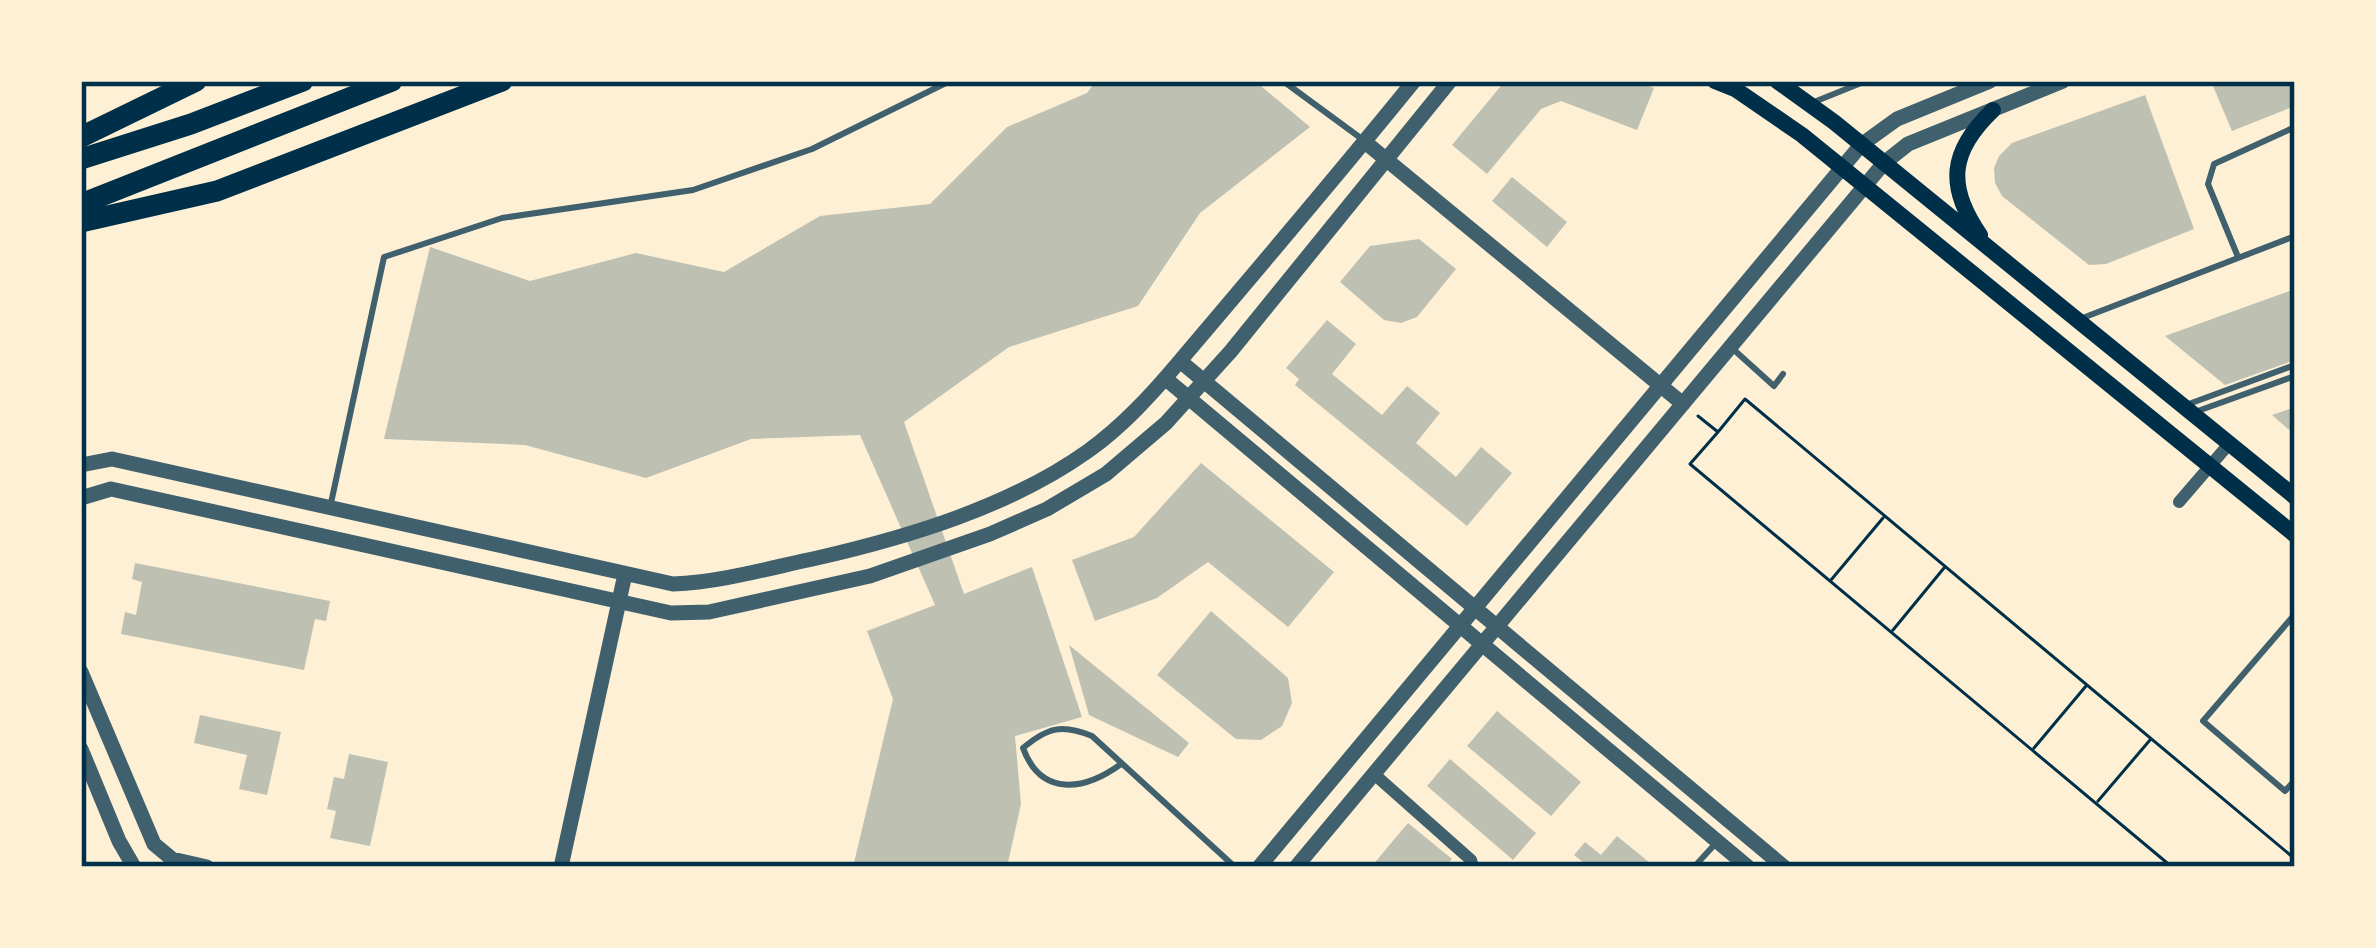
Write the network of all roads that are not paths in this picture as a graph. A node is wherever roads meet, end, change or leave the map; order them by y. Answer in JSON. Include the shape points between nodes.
{"nodes":[{"id":1,"x":196,"y":81,"type":"edge"},
{"id":2,"x":303,"y":81,"type":"edge"},
{"id":3,"x":392,"y":81,"type":"edge"},
{"id":4,"x":502,"y":81,"type":"edge"},
{"id":5,"x":950,"y":81,"type":"edge"},
{"id":6,"x":1283,"y":81,"type":"edge"},
{"id":7,"x":1414,"y":81,"type":"edge"},
{"id":8,"x":1450,"y":81,"type":"edge"},
{"id":9,"x":1715,"y":81,"type":"edge"},
{"id":10,"x":1777,"y":81,"type":"edge"},
{"id":11,"x":1866,"y":81,"type":"edge"},
{"id":12,"x":1990,"y":81,"type":"edge"},
{"id":13,"x":2063,"y":81,"type":"edge"},
{"id":14,"x":1810,"y":104,"type":"junction"},
{"id":15,"x":1993,"y":110,"type":"junction"},
{"id":16,"x":2295,"y":127,"type":"edge"},
{"id":17,"x":81,"y":137,"type":"edge"},
{"id":18,"x":1365,"y":142,"type":"junction"},
{"id":19,"x":1861,"y":145,"type":"junction"},
{"id":20,"x":81,"y":159,"type":"edge"},
{"id":21,"x":1386,"y":159,"type":"junction"},
{"id":22,"x":1884,"y":163,"type":"junction"},
{"id":23,"x":1842,"y":167,"type":"junction"},
{"id":24,"x":1865,"y":186,"type":"junction"},
{"id":25,"x":81,"y":204,"type":"edge"},
{"id":26,"x":81,"y":222,"type":"edge"},
{"id":27,"x":2295,"y":236,"type":"edge"},
{"id":28,"x":1989,"y":249,"type":"junction"},
{"id":29,"x":2238,"y":256,"type":"junction"},
{"id":30,"x":2077,"y":320,"type":"junction"},
{"id":31,"x":1730,"y":347,"type":"junction"},
{"id":32,"x":1180,"y":361,"type":"junction"},
{"id":33,"x":2295,"y":365,"type":"edge"},
{"id":34,"x":1783,"y":374,"type":"dead end"},
{"id":35,"x":2295,"y":376,"type":"edge"},
{"id":36,"x":1166,"y":379,"type":"junction"},
{"id":37,"x":1204,"y":381,"type":"junction"},
{"id":38,"x":1660,"y":385,"type":"junction"},
{"id":39,"x":1188,"y":398,"type":"junction"},
{"id":40,"x":1683,"y":404,"type":"junction"},
{"id":41,"x":2187,"y":410,"type":"junction"},
{"id":42,"x":2230,"y":444,"type":"junction"},
{"id":43,"x":81,"y":465,"type":"edge"},
{"id":44,"x":2210,"y":466,"type":"junction"},
{"id":45,"x":2292,"y":492,"type":"edge"},
{"id":46,"x":81,"y":497,"type":"edge"},
{"id":47,"x":2179,"y":502,"type":"dead end"},
{"id":48,"x":329,"y":508,"type":"junction"},
{"id":49,"x":2295,"y":535,"type":"edge"},
{"id":50,"x":625,"y":574,"type":"junction"},
{"id":51,"x":619,"y":602,"type":"junction"},
{"id":52,"x":1475,"y":608,"type":"junction"},
{"id":53,"x":2295,"y":614,"type":"edge"},
{"id":54,"x":1460,"y":626,"type":"junction"},
{"id":55,"x":1497,"y":627,"type":"junction"},
{"id":56,"x":1482,"y":645,"type":"junction"},
{"id":57,"x":81,"y":671,"type":"edge"},
{"id":58,"x":1597,"y":710,"type":"junction"},
{"id":59,"x":1581,"y":728,"type":"junction"},
{"id":60,"x":81,"y":749,"type":"edge"},
{"id":61,"x":1121,"y":764,"type":"junction"},
{"id":62,"x":1374,"y":774,"type":"junction"},
{"id":63,"x":2295,"y":780,"type":"edge"},
{"id":64,"x":2285,"y":791,"type":"junction"},
{"id":65,"x":2295,"y":802,"type":"edge"},
{"id":66,"x":1718,"y":842,"type":"junction"},
{"id":67,"x":134,"y":867,"type":"edge"},
{"id":68,"x":207,"y":867,"type":"edge"},
{"id":69,"x":561,"y":867,"type":"edge"},
{"id":70,"x":1235,"y":867,"type":"edge"},
{"id":71,"x":1259,"y":867,"type":"edge"},
{"id":72,"x":1296,"y":867,"type":"edge"},
{"id":73,"x":1473,"y":867,"type":"edge"},
{"id":74,"x":1694,"y":867,"type":"edge"},
{"id":75,"x":1746,"y":867,"type":"edge"},
{"id":76,"x":1784,"y":867,"type":"edge"}],
"edges":[{"from":1,"to":17,"type":"highway"},
{"from":2,"to":20,"type":"highway"},
{"from":3,"to":25,"type":"highway"},
{"from":4,"to":26,"type":"highway","via":[[217,191]]},
{"from":5,"to":48,"type":"lane","via":[[812,149],[693,190],[502,218],[384,257]]},
{"from":6,"to":18,"type":"lane"},
{"from":7,"to":18,"type":"street"},
{"from":8,"to":21,"type":"street"},
{"from":9,"to":23,"type":"main road","via":[[1785,121]]},
{"from":10,"to":14,"type":"main road"},
{"from":11,"to":14,"type":"lane"},
{"from":12,"to":19,"type":"street","via":[[1897,118]]},
{"from":13,"to":15,"type":"street"},
{"from":14,"to":19,"type":"main road"},
{"from":15,"to":22,"type":"street","via":[[1908,144]]},
{"from":15,"to":28,"type":"main road","via":[[1964,144],[1957,183]]},
{"from":16,"to":29,"type":"lane","via":[[2209,173]]},
{"from":18,"to":21,"type":"street"},
{"from":18,"to":32,"type":"street"},
{"from":19,"to":22,"type":"main road"},
{"from":19,"to":23,"type":"street"},
{"from":21,"to":37,"type":"street"},
{"from":21,"to":38,"type":"street"},
{"from":22,"to":24,"type":"street"},
{"from":22,"to":28,"type":"main road"},
{"from":23,"to":24,"type":"main road"},
{"from":23,"to":38,"type":"street"},
{"from":24,"to":31,"type":"street"},
{"from":24,"to":44,"type":"main road"},
{"from":27,"to":29,"type":"lane"},
{"from":28,"to":30,"type":"main road"},
{"from":29,"to":30,"type":"lane"},
{"from":30,"to":41,"type":"main road"},
{"from":31,"to":34,"type":"lane","via":[[1774,386]]},
{"from":31,"to":40,"type":"street"},
{"from":32,"to":36,"type":"street"},
{"from":32,"to":37,"type":"street"},
{"from":33,"to":41,"type":"lane"},
{"from":35,"to":41,"type":"lane"},
{"from":36,"to":39,"type":"street"},
{"from":36,"to":50,"type":"street","via":[[1089,450],[980,507],[862,548],[705,583]]},
{"from":37,"to":39,"type":"street"},
{"from":37,"to":52,"type":"street"},
{"from":38,"to":40,"type":"street"},
{"from":38,"to":52,"type":"street"},
{"from":39,"to":51,"type":"street","via":[[1106,474],[990,534],[870,576],[709,612]]},
{"from":39,"to":54,"type":"street"},
{"from":40,"to":55,"type":"street"},
{"from":41,"to":42,"type":"main road"},
{"from":42,"to":44,"type":"street"},
{"from":42,"to":45,"type":"main road"},
{"from":43,"to":48,"type":"street","via":[[112,459]]},
{"from":44,"to":47,"type":"street"},
{"from":44,"to":49,"type":"main road"},
{"from":46,"to":51,"type":"street","via":[[111,489]]},
{"from":48,"to":50,"type":"street"},
{"from":50,"to":51,"type":"street"},
{"from":51,"to":69,"type":"street"},
{"from":52,"to":54,"type":"street"},
{"from":52,"to":55,"type":"street"},
{"from":53,"to":64,"type":"lane","via":[[2203,721]]},
{"from":54,"to":56,"type":"street"},
{"from":54,"to":71,"type":"street"},
{"from":55,"to":56,"type":"street"},
{"from":55,"to":58,"type":"street"},
{"from":56,"to":59,"type":"street"},
{"from":56,"to":62,"type":"street"},
{"from":57,"to":68,"type":"street","via":[[154,844],[172,859]]},
{"from":58,"to":59,"type":"street"},
{"from":58,"to":76,"type":"street"},
{"from":59,"to":66,"type":"street"},
{"from":60,"to":67,"type":"street"},
{"from":61,"to":61,"type":"lane","via":[[1107,775],[1056,785],[1029,764],[1023,748],[1043,731],[1066,726],[1092,736]]},
{"from":61,"to":70,"type":"lane"},
{"from":62,"to":72,"type":"street"},
{"from":62,"to":73,"type":"street"},
{"from":63,"to":64,"type":"lane"},
{"from":64,"to":65,"type":"lane"},
{"from":66,"to":74,"type":"lane"},
{"from":66,"to":75,"type":"street"}]}
